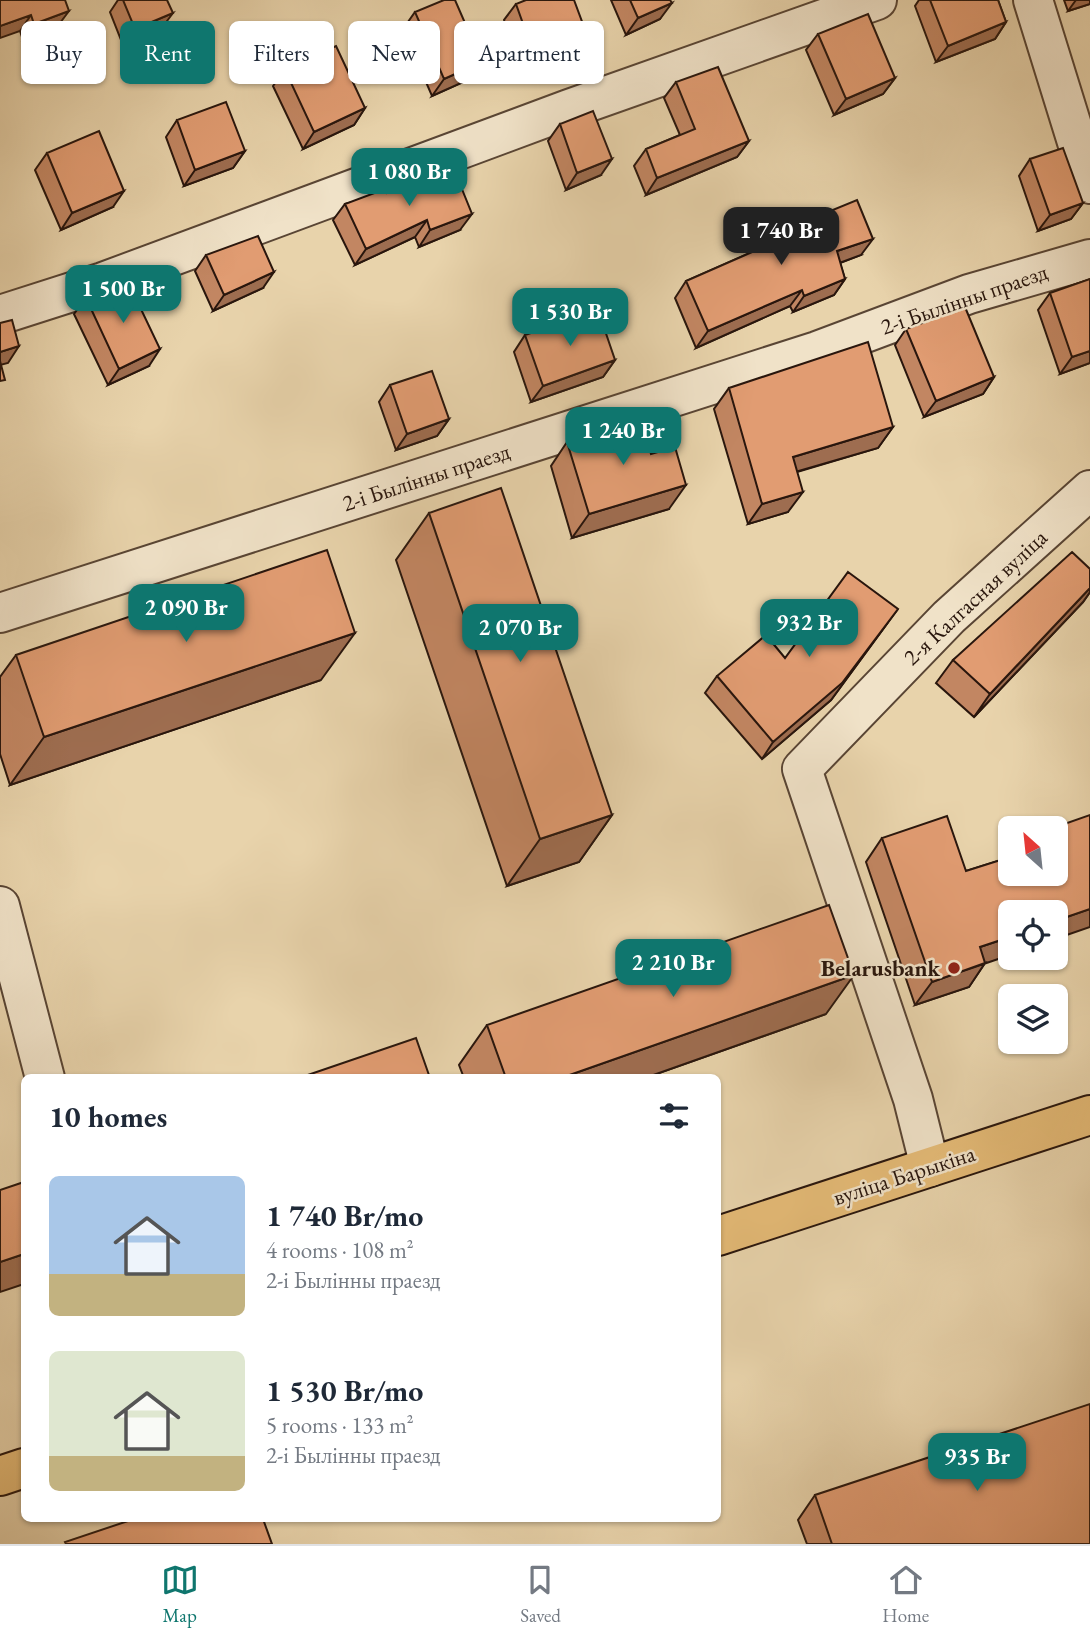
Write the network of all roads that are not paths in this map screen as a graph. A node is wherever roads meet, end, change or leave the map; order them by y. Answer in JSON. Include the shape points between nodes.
{"nodes":[{"id":1,"x":877,"y":0,"type":"edge"},
{"id":2,"x":1033,"y":0,"type":"edge"},
{"id":3,"x":1090,"y":184,"type":"edge"},
{"id":4,"x":1090,"y":258,"type":"edge"},
{"id":5,"x":0,"y":315,"type":"edge"},
{"id":6,"x":1090,"y":490,"type":"edge"},
{"id":7,"x":0,"y":613,"type":"edge"},
{"id":8,"x":0,"y":905,"type":"edge"},
{"id":9,"x":44,"y":1074,"type":"edge"},
{"id":10,"x":1090,"y":1115,"type":"edge"},
{"id":11,"x":930,"y":1167,"type":"junction"},
{"id":12,"x":721,"y":1235,"type":"edge"},
{"id":13,"x":21,"y":1469,"type":"edge"},
{"id":14,"x":0,"y":1476,"type":"edge"}],
"edges":[{"from":1,"to":5,"type":"street","via":[[103,282]]},
{"from":2,"to":3,"type":"street"},
{"from":4,"to":7,"type":"street","name":"2-і Былінны праезд","via":[[970,294],[753,372]]},
{"from":6,"to":11,"type":"street","name":"2-я Калгасная вуліца","via":[[949,617],[802,769],[913,1100]]},
{"from":8,"to":9,"type":"street"},
{"from":10,"to":11,"type":"main road","name":"вуліца Барыкіна"},
{"from":11,"to":12,"type":"main road","name":"вуліца Барыкіна"},
{"from":13,"to":14,"type":"main road"}]}
